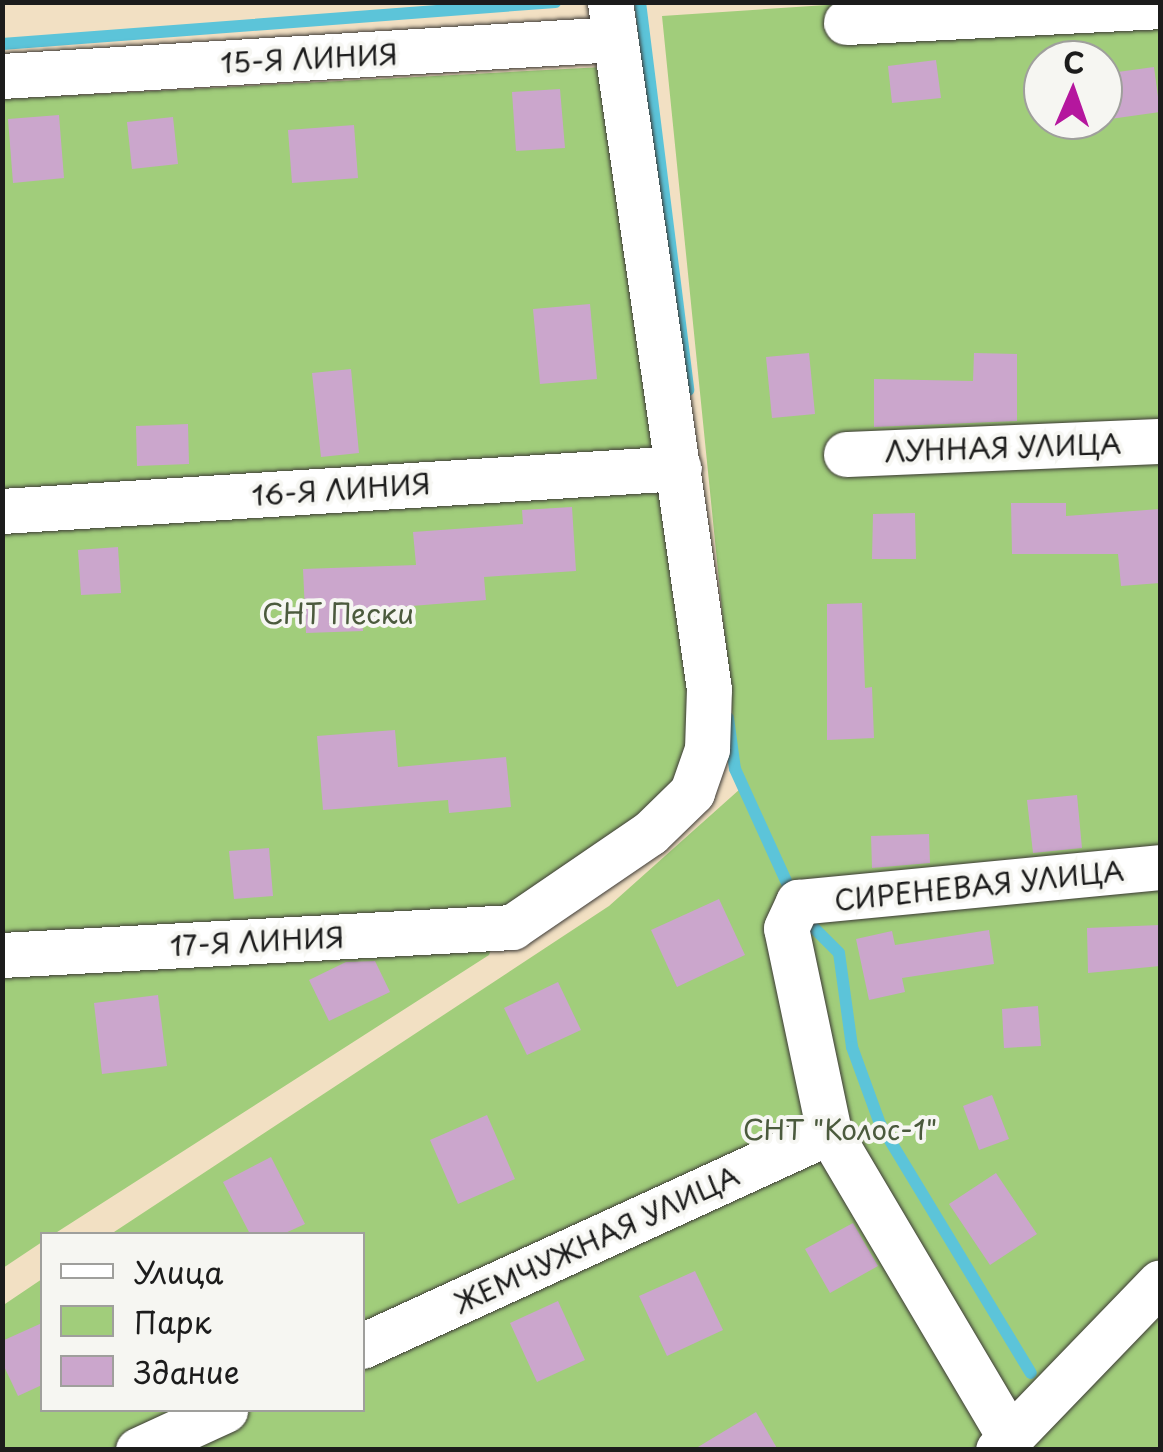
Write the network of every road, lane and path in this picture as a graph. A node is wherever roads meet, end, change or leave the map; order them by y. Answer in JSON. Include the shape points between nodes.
{"nodes":[{"id":1,"x":1160,"y":6,"type":"edge"},
{"id":2,"x":613,"y":21,"type":"edge"},
{"id":3,"x":846,"y":22,"type":"dead end"},
{"id":4,"x":2,"y":76,"type":"edge"},
{"id":5,"x":1160,"y":441,"type":"edge"},
{"id":6,"x":846,"y":454,"type":"dead end"},
{"id":7,"x":679,"y":468,"type":"junction"},
{"id":8,"x":2,"y":511,"type":"edge"},
{"id":9,"x":1160,"y":867,"type":"edge"},
{"id":10,"x":2,"y":955,"type":"edge"},
{"id":11,"x":828,"y":1132,"type":"junction"},
{"id":12,"x":1160,"y":1282,"type":"edge"},
{"id":13,"x":365,"y":1345,"type":"edge"},
{"id":14,"x":222,"y":1412,"type":"edge"},
{"id":15,"x":1003,"y":1443,"type":"edge"},
{"id":16,"x":138,"y":1450,"type":"edge"}],
"edges":[{"from":1,"to":3,"type":"street"},
{"from":2,"to":4,"type":"street","name":"15-Я ЛИНИЯ"},
{"from":2,"to":7,"type":"street"},
{"from":5,"to":6,"type":"street","name":"ЛУННАЯ УЛИЦА"},
{"from":7,"to":8,"type":"street","name":"16-Я ЛИНИЯ"},
{"from":7,"to":10,"type":"street","name":"17-Я ЛИНИЯ","via":[[709,689],[707,749],[692,792],[650,833],[512,927]]},
{"from":9,"to":11,"type":"street","name":"СИРЕНЕВАЯ УЛИЦА","via":[[798,902],[786,928]]},
{"from":11,"to":13,"type":"street","name":"ЖЕМЧУЖНАЯ УЛИЦА"},
{"from":11,"to":15,"type":"street"},
{"from":12,"to":15,"type":"street"},
{"from":14,"to":16,"type":"street"}]}
